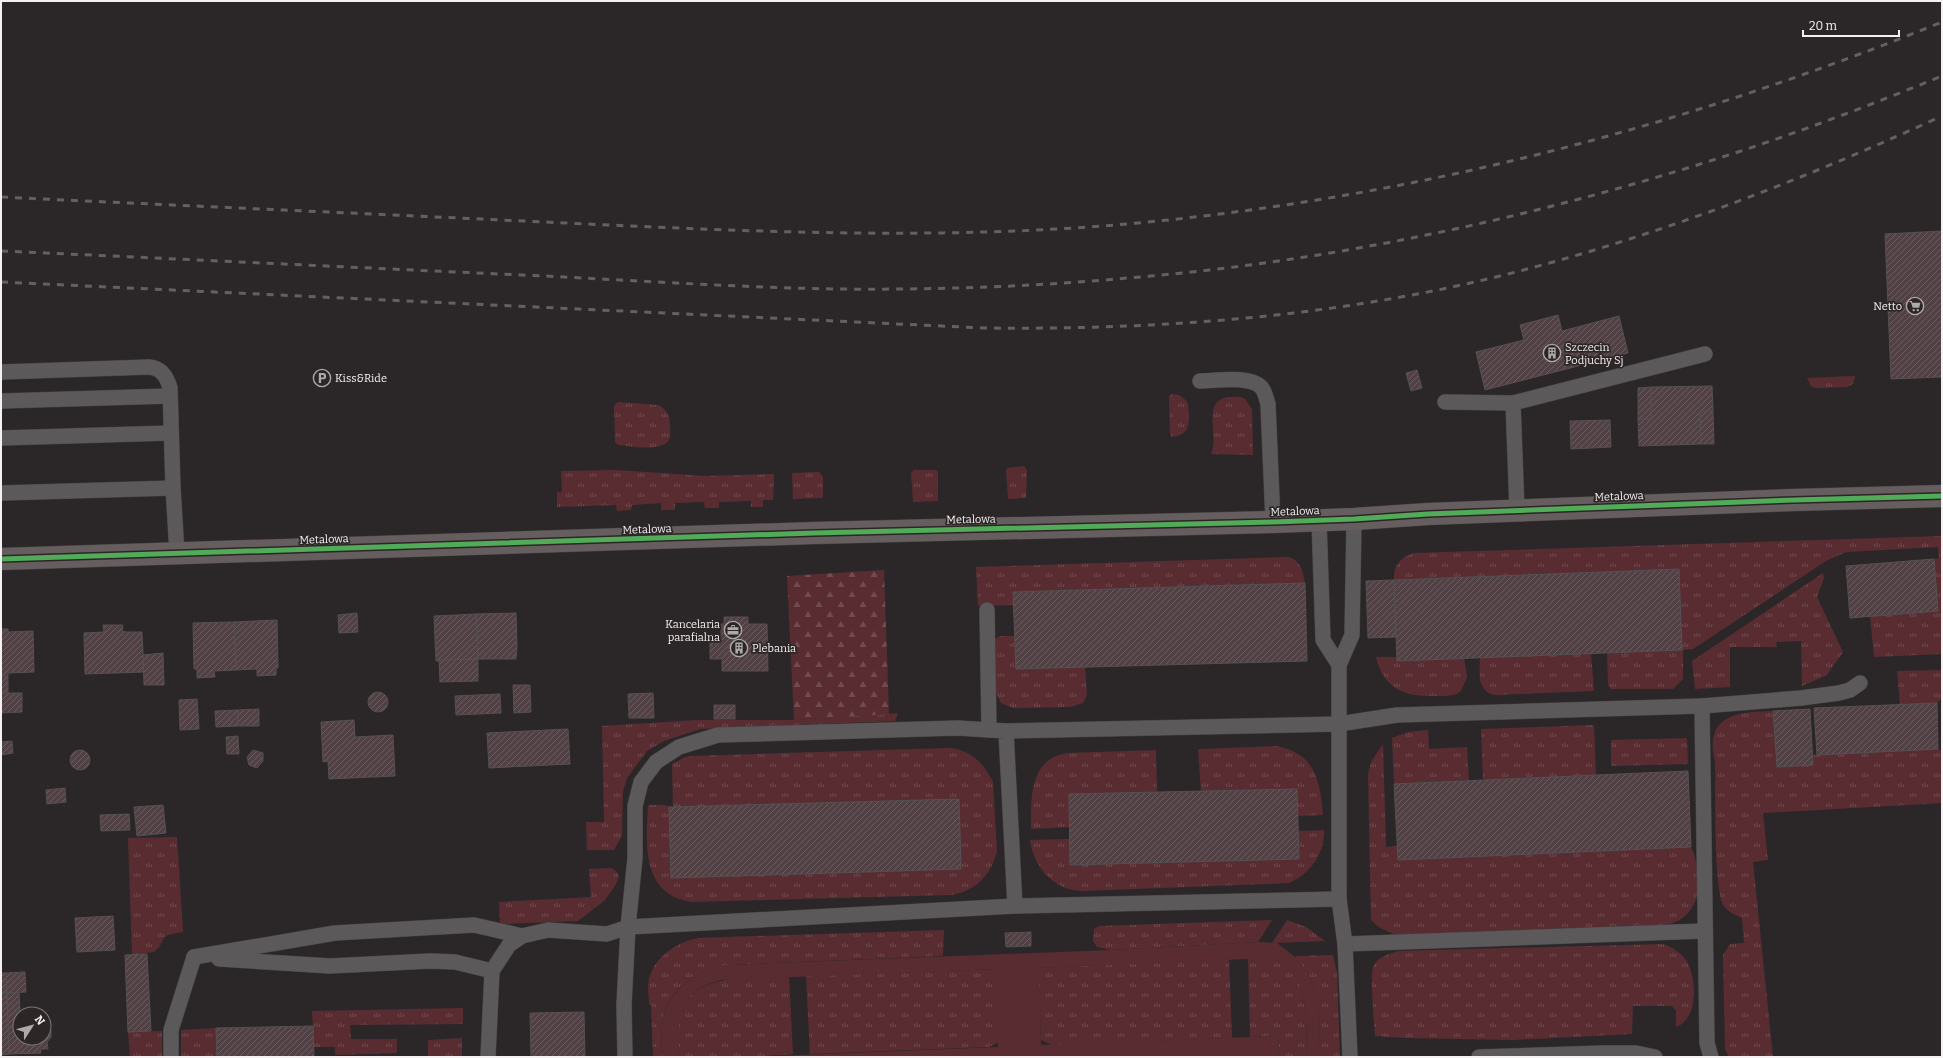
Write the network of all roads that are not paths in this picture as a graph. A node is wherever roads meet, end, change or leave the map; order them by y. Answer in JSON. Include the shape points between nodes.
{"nodes":[{"id":1,"x":1705,"y":354,"type":"dead end"},
{"id":2,"x":1,"y":372,"type":"edge"},
{"id":3,"x":1200,"y":381,"type":"dead end"},
{"id":4,"x":170,"y":396,"type":"junction"},
{"id":5,"x":1,"y":401,"type":"edge"},
{"id":6,"x":1445,"y":402,"type":"dead end"},
{"id":7,"x":1513,"y":403,"type":"junction"},
{"id":8,"x":171,"y":433,"type":"junction"},
{"id":9,"x":1,"y":438,"type":"edge"},
{"id":10,"x":173,"y":488,"type":"junction"},
{"id":11,"x":1,"y":493,"type":"edge"},
{"id":12,"x":1942,"y":496,"type":"edge"},
{"id":13,"x":1517,"y":510,"type":"junction"},
{"id":14,"x":1354,"y":519,"type":"junction"},
{"id":15,"x":1319,"y":520,"type":"junction"},
{"id":16,"x":1273,"y":522,"type":"junction"},
{"id":17,"x":177,"y":553,"type":"junction"},
{"id":18,"x":1,"y":559,"type":"edge"},
{"id":19,"x":987,"y":610,"type":"dead end"},
{"id":20,"x":1339,"y":666,"type":"junction"},
{"id":21,"x":1860,"y":682,"type":"dead end"},
{"id":22,"x":1702,"y":706,"type":"junction"},
{"id":23,"x":1339,"y":724,"type":"junction"},
{"id":24,"x":989,"y":730,"type":"junction"},
{"id":25,"x":1006,"y":731,"type":"junction"},
{"id":26,"x":1339,"y":899,"type":"junction"},
{"id":27,"x":1015,"y":906,"type":"junction"},
{"id":28,"x":628,"y":927,"type":"junction"},
{"id":29,"x":1704,"y":931,"type":"junction"},
{"id":30,"x":522,"y":936,"type":"junction"},
{"id":31,"x":1345,"y":944,"type":"junction"},
{"id":32,"x":194,"y":957,"type":"junction"},
{"id":33,"x":492,"y":971,"type":"junction"},
{"id":34,"x":171,"y":1057,"type":"edge"},
{"id":35,"x":488,"y":1057,"type":"edge"},
{"id":36,"x":625,"y":1057,"type":"edge"},
{"id":37,"x":1350,"y":1057,"type":"edge"},
{"id":38,"x":1485,"y":1057,"type":"edge"},
{"id":39,"x":1655,"y":1057,"type":"edge"},
{"id":40,"x":1711,"y":1057,"type":"edge"}],
"edges":[{"from":1,"to":7,"type":"lane"},
{"from":2,"to":4,"type":"lane","via":[[151,367],[162,372],[167,378]]},
{"from":3,"to":16,"type":"lane","via":[[1250,380],[1262,387],[1268,404]]},
{"from":4,"to":5,"type":"lane"},
{"from":4,"to":8,"type":"lane"},
{"from":6,"to":7,"type":"lane"},
{"from":7,"to":13,"type":"lane"},
{"from":8,"to":9,"type":"lane"},
{"from":8,"to":10,"type":"lane"},
{"from":10,"to":11,"type":"lane"},
{"from":10,"to":17,"type":"lane"},
{"from":12,"to":13,"type":"main road","name":"Metalowa"},
{"from":13,"to":14,"type":"main road","name":"Metalowa"},
{"from":14,"to":15,"type":"main road","name":"Metalowa"},
{"from":14,"to":20,"type":"lane","via":[[1352,635]]},
{"from":15,"to":16,"type":"main road","name":"Metalowa"},
{"from":15,"to":20,"type":"lane","via":[[1323,640]]},
{"from":16,"to":17,"type":"main road","name":"Metalowa"},
{"from":17,"to":18,"type":"main road","name":"Metalowa"},
{"from":19,"to":24,"type":"lane"},
{"from":20,"to":23,"type":"lane"},
{"from":21,"to":22,"type":"lane","via":[[1850,690],[1839,693]]},
{"from":22,"to":23,"type":"lane","via":[[1397,715]]},
{"from":22,"to":29,"type":"lane"},
{"from":23,"to":25,"type":"lane"},
{"from":23,"to":26,"type":"lane"},
{"from":24,"to":25,"type":"lane"},
{"from":24,"to":28,"type":"lane","via":[[958,728],[718,735],[679,747],[656,762],[641,782],[635,806],[635,858]]},
{"from":25,"to":27,"type":"lane"},
{"from":26,"to":27,"type":"lane"},
{"from":26,"to":31,"type":"lane"},
{"from":27,"to":28,"type":"lane"},
{"from":28,"to":30,"type":"lane","via":[[607,934],[548,930]]},
{"from":28,"to":36,"type":"lane","via":[[624,1005]]},
{"from":29,"to":31,"type":"lane"},
{"from":29,"to":40,"type":"lane","via":[[1707,1043]]},
{"from":30,"to":32,"type":"lane","via":[[474,925],[335,933]]},
{"from":30,"to":33,"type":"lane","via":[[509,945]]},
{"from":31,"to":37,"type":"lane"},
{"from":32,"to":33,"type":"lane","via":[[330,966],[455,962]]},
{"from":32,"to":34,"type":"lane","via":[[171,1030]]},
{"from":33,"to":35,"type":"lane"},
{"from":38,"to":39,"type":"lane","via":[[1602,1052],[1636,1053]]}]}
